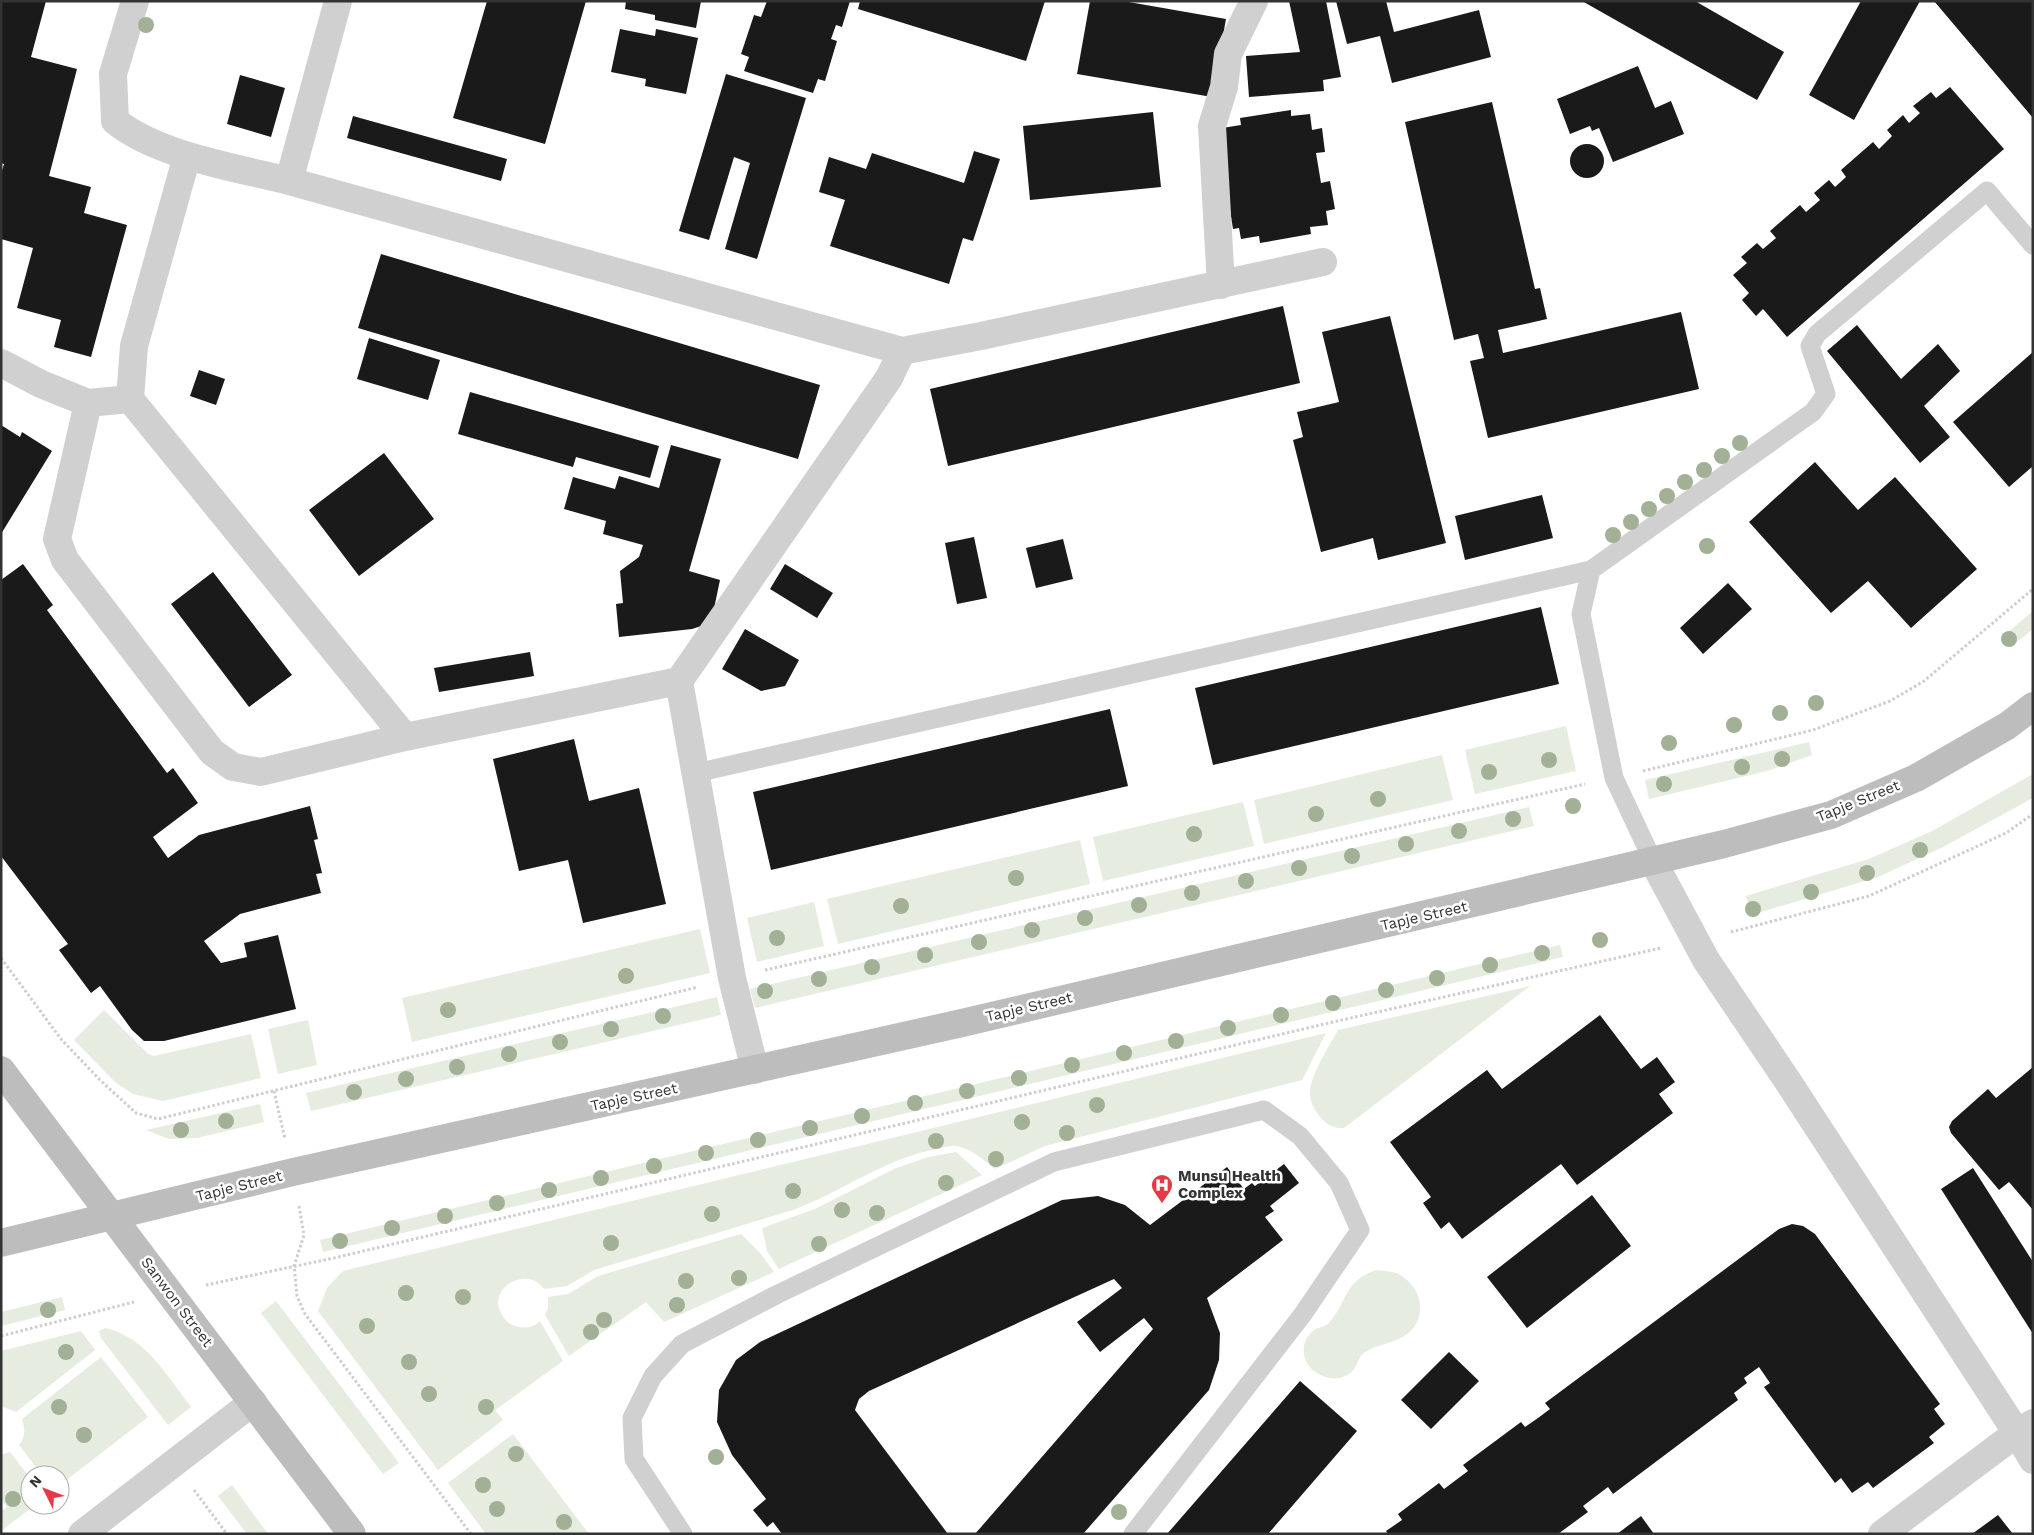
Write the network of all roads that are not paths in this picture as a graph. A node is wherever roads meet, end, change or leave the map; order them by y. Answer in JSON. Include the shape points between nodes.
{"nodes":[{"id":1,"x":135,"y":1,"type":"edge"},
{"id":2,"x":1254,"y":1,"type":"edge"},
{"id":3,"x":331,"y":3,"type":"edge"},
{"id":4,"x":187,"y":156,"type":"junction"},
{"id":5,"x":289,"y":180,"type":"junction"},
{"id":6,"x":2033,"y":245,"type":"edge"},
{"id":7,"x":1323,"y":262,"type":"dead end"},
{"id":8,"x":1221,"y":284,"type":"junction"},
{"id":9,"x":902,"y":351,"type":"junction"},
{"id":10,"x":1,"y":363,"type":"edge"},
{"id":11,"x":130,"y":399,"type":"junction"},
{"id":12,"x":88,"y":403,"type":"junction"},
{"id":13,"x":1591,"y":570,"type":"junction"},
{"id":14,"x":678,"y":681,"type":"junction"},
{"id":15,"x":2033,"y":706,"type":"edge"},
{"id":16,"x":405,"y":737,"type":"junction"},
{"id":17,"x":696,"y":773,"type":"junction"},
{"id":18,"x":1653,"y":861,"type":"junction"},
{"id":19,"x":1,"y":1070,"type":"edge"},
{"id":20,"x":755,"y":1070,"type":"junction"},
{"id":21,"x":112,"y":1217,"type":"junction"},
{"id":22,"x":1,"y":1243,"type":"edge"},
{"id":23,"x":253,"y":1402,"type":"junction"},
{"id":24,"x":2025,"y":1428,"type":"edge"},
{"id":25,"x":2033,"y":1460,"type":"edge"},
{"id":26,"x":82,"y":1534,"type":"edge"},
{"id":27,"x":352,"y":1534,"type":"edge"},
{"id":28,"x":683,"y":1534,"type":"edge"},
{"id":29,"x":1133,"y":1534,"type":"edge"},
{"id":30,"x":1882,"y":1534,"type":"edge"}],
"edges":[{"from":1,"to":4,"type":"street","via":[[113,74],[115,121],[129,132]]},
{"from":2,"to":8,"type":"street","via":[[1228,54],[1224,87],[1212,126]]},
{"from":3,"to":5,"type":"street"},
{"from":4,"to":5,"type":"street"},
{"from":4,"to":11,"type":"street","via":[[134,346]]},
{"from":5,"to":9,"type":"street"},
{"from":6,"to":13,"type":"lane","via":[[1987,191],[1817,334],[1810,346],[1826,394],[1813,412]]},
{"from":7,"to":8,"type":"street"},
{"from":8,"to":9,"type":"street"},
{"from":9,"to":14,"type":"street","via":[[889,378]]},
{"from":10,"to":12,"type":"street"},
{"from":11,"to":12,"type":"street"},
{"from":11,"to":16,"type":"street"},
{"from":12,"to":16,"type":"street","via":[[62,513],[60,546],[65,560],[212,752],[233,767],[262,772]]},
{"from":13,"to":17,"type":"lane"},
{"from":13,"to":18,"type":"lane","via":[[1582,614],[1614,778]]},
{"from":14,"to":16,"type":"street"},
{"from":14,"to":17,"type":"street"},
{"from":15,"to":18,"type":"main road","name":"Tapje Street","via":[[2008,726],[1916,778],[1831,815]]},
{"from":17,"to":20,"type":"street","via":[[732,978]]},
{"from":18,"to":20,"type":"main road","name":"Tapje Street"},
{"from":18,"to":24,"type":"street","via":[[1706,960]]},
{"from":19,"to":21,"type":"main road","name":"Sanwon Street"},
{"from":20,"to":21,"type":"main road","name":"Tapje Street","via":[[293,1172]]},
{"from":21,"to":22,"type":"main road","name":"Tapje Street"},
{"from":21,"to":23,"type":"main road","name":"Sanwon Street"},
{"from":23,"to":26,"type":"street"},
{"from":23,"to":27,"type":"main road","name":"Sanwon Street"},
{"from":24,"to":25,"type":"street"},
{"from":24,"to":30,"type":"street"},
{"from":28,"to":29,"type":"lane","via":[[634,1459],[632,1418],[653,1376],[682,1344],[778,1294],[1054,1162],[1264,1110],[1300,1136],[1340,1183],[1360,1230],[1303,1314]]}]}
